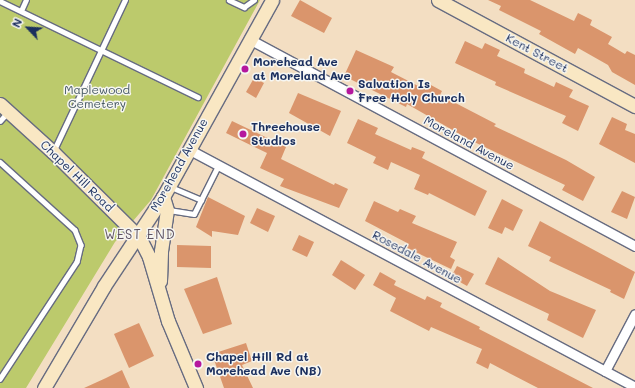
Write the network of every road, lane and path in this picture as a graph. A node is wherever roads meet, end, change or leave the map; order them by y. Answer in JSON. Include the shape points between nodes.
{"nodes":[{"id":1,"x":26,"y":0,"type":"edge"},
{"id":2,"x":125,"y":0,"type":"edge"},
{"id":3,"x":229,"y":0,"type":"edge"},
{"id":4,"x":254,"y":0,"type":"edge"},
{"id":5,"x":272,"y":0,"type":"edge"},
{"id":6,"x":438,"y":0,"type":"edge"},
{"id":7,"x":0,"y":1,"type":"edge"},
{"id":8,"x":21,"y":11,"type":"junction"},
{"id":9,"x":250,"y":39,"type":"junction"},
{"id":10,"x":101,"y":50,"type":"junction"},
{"id":11,"x":198,"y":97,"type":"dead end"},
{"id":12,"x":635,"y":106,"type":"edge"},
{"id":13,"x":3,"y":112,"type":"edge"},
{"id":14,"x":188,"y":149,"type":"junction"},
{"id":15,"x":53,"y":152,"type":"junction"},
{"id":16,"x":0,"y":162,"type":"edge"},
{"id":17,"x":218,"y":166,"type":"junction"},
{"id":18,"x":166,"y":192,"type":"junction"},
{"id":19,"x":201,"y":200,"type":"junction"},
{"id":20,"x":167,"y":210,"type":"junction"},
{"id":21,"x":138,"y":237,"type":"junction"},
{"id":22,"x":635,"y":246,"type":"edge"},
{"id":23,"x":160,"y":297,"type":"junction"},
{"id":24,"x":635,"y":314,"type":"edge"},
{"id":25,"x":605,"y":371,"type":"junction"},
{"id":26,"x":0,"y":379,"type":"edge"},
{"id":27,"x":635,"y":387,"type":"edge"},
{"id":28,"x":44,"y":388,"type":"edge"},
{"id":29,"x":196,"y":388,"type":"edge"}],
"edges":[{"from":1,"to":8,"type":"lane"},
{"from":2,"to":10,"type":"lane"},
{"from":3,"to":4,"type":"lane","via":[[244,7]]},
{"from":5,"to":9,"type":"street","name":"Morehead Avenue"},
{"from":6,"to":12,"type":"street","name":"Kent Street"},
{"from":7,"to":8,"type":"lane"},
{"from":8,"to":10,"type":"lane"},
{"from":9,"to":14,"type":"street","name":"Morehead Avenue"},
{"from":9,"to":22,"type":"street","name":"Moreland Avenue"},
{"from":10,"to":11,"type":"lane"},
{"from":10,"to":15,"type":"lane"},
{"from":13,"to":15,"type":"street","name":"Chapel Hill Road"},
{"from":14,"to":17,"type":"street","name":"Rosedale Avenue"},
{"from":14,"to":18,"type":"street","name":"Morehead Avenue"},
{"from":15,"to":21,"type":"street","name":"Chapel Hill Road"},
{"from":16,"to":26,"type":"lane","via":[[75,230],[81,245],[76,262]]},
{"from":17,"to":19,"type":"lane"},
{"from":17,"to":25,"type":"street","name":"Rosedale Avenue"},
{"from":18,"to":19,"type":"lane"},
{"from":18,"to":20,"type":"street"},
{"from":18,"to":21,"type":"street","name":"Morehead Avenue"},
{"from":19,"to":20,"type":"lane","via":[[194,214]]},
{"from":20,"to":23,"type":"street","via":[[160,257]]},
{"from":21,"to":23,"type":"street","name":"Chapel Hill Road","via":[[151,263]]},
{"from":21,"to":28,"type":"street","name":"Morehead Avenue","via":[[104,286]]},
{"from":23,"to":29,"type":"street","name":"Chapel Hill Road"},
{"from":24,"to":25,"type":"street"},
{"from":25,"to":27,"type":"street","name":"Rosedale Avenue"}]}
